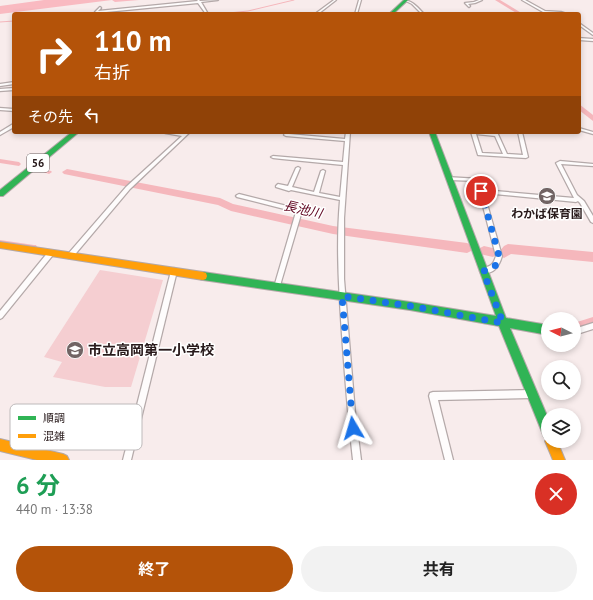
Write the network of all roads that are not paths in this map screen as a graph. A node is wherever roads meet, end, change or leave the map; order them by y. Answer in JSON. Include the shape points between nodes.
{"nodes":[{"id":1,"x":217,"y":0,"type":"edge"},
{"id":2,"x":335,"y":0,"type":"edge"},
{"id":3,"x":360,"y":0,"type":"edge"},
{"id":4,"x":407,"y":0,"type":"edge"},
{"id":5,"x":481,"y":0,"type":"edge"},
{"id":6,"x":523,"y":0,"type":"edge"},
{"id":7,"x":199,"y":1,"type":"edge"},
{"id":8,"x":469,"y":6,"type":"dead end"},
{"id":9,"x":100,"y":8,"type":"dead end"},
{"id":10,"x":139,"y":9,"type":"junction"},
{"id":11,"x":141,"y":12,"type":"dead end"},
{"id":12,"x":206,"y":12,"type":"edge"},
{"id":13,"x":319,"y":12,"type":"edge"},
{"id":14,"x":357,"y":12,"type":"edge"},
{"id":15,"x":393,"y":12,"type":"edge"},
{"id":16,"x":398,"y":12,"type":"edge"},
{"id":17,"x":421,"y":12,"type":"edge"},
{"id":18,"x":544,"y":12,"type":"edge"},
{"id":19,"x":581,"y":25,"type":"edge"},
{"id":20,"x":593,"y":34,"type":"edge"},
{"id":21,"x":581,"y":39,"type":"edge"},
{"id":22,"x":593,"y":40,"type":"edge"},
{"id":23,"x":12,"y":83,"type":"edge"},
{"id":24,"x":0,"y":86,"type":"edge"},
{"id":25,"x":12,"y":89,"type":"edge"},
{"id":26,"x":0,"y":90,"type":"edge"},
{"id":27,"x":0,"y":108,"type":"edge"},
{"id":28,"x":12,"y":110,"type":"edge"},
{"id":29,"x":12,"y":126,"type":"edge"},
{"id":30,"x":581,"y":129,"type":"edge"},
{"id":31,"x":593,"y":133,"type":"edge"},
{"id":32,"x":0,"y":134,"type":"edge"},
{"id":33,"x":65,"y":134,"type":"edge"},
{"id":34,"x":74,"y":134,"type":"edge"},
{"id":35,"x":186,"y":134,"type":"edge"},
{"id":36,"x":287,"y":134,"type":"edge"},
{"id":37,"x":348,"y":134,"type":"edge"},
{"id":38,"x":433,"y":134,"type":"edge"},
{"id":39,"x":474,"y":134,"type":"edge"},
{"id":40,"x":496,"y":134,"type":"edge"},
{"id":41,"x":520,"y":134,"type":"edge"},
{"id":42,"x":348,"y":140,"type":"junction"},
{"id":43,"x":474,"y":154,"type":"dead end"},
{"id":44,"x":480,"y":154,"type":"junction"},
{"id":45,"x":506,"y":156,"type":"junction"},
{"id":46,"x":273,"y":157,"type":"dead end"},
{"id":47,"x":346,"y":164,"type":"junction"},
{"id":48,"x":593,"y":165,"type":"edge"},
{"id":49,"x":298,"y":168,"type":"dead end"},
{"id":50,"x":323,"y":172,"type":"dead end"},
{"id":51,"x":449,"y":178,"type":"junction"},
{"id":52,"x":0,"y":186,"type":"edge"},
{"id":53,"x":278,"y":186,"type":"dead end"},
{"id":54,"x":289,"y":189,"type":"junction"},
{"id":55,"x":481,"y":191,"type":"junction"},
{"id":56,"x":0,"y":194,"type":"edge"},
{"id":57,"x":316,"y":194,"type":"junction"},
{"id":58,"x":239,"y":196,"type":"dead end"},
{"id":59,"x":342,"y":199,"type":"junction"},
{"id":60,"x":578,"y":199,"type":"junction"},
{"id":61,"x":593,"y":221,"type":"edge"},
{"id":62,"x":0,"y":245,"type":"edge"},
{"id":63,"x":51,"y":253,"type":"junction"},
{"id":64,"x":70,"y":256,"type":"junction"},
{"id":65,"x":174,"y":271,"type":"junction"},
{"id":66,"x":483,"y":271,"type":"junction"},
{"id":67,"x":278,"y":285,"type":"junction"},
{"id":68,"x":342,"y":296,"type":"junction"},
{"id":69,"x":0,"y":316,"type":"edge"},
{"id":70,"x":503,"y":323,"type":"junction"},
{"id":71,"x":593,"y":326,"type":"edge"},
{"id":72,"x":541,"y":329,"type":"edge"},
{"id":73,"x":581,"y":330,"type":"edge"},
{"id":74,"x":532,"y":394,"type":"junction"},
{"id":75,"x":141,"y":404,"type":"edge"},
{"id":76,"x":541,"y":416,"type":"edge"},
{"id":77,"x":0,"y":445,"type":"edge"},
{"id":78,"x":10,"y":447,"type":"edge"},
{"id":79,"x":554,"y":448,"type":"edge"},
{"id":80,"x":21,"y":450,"type":"edge"},
{"id":81,"x":129,"y":450,"type":"edge"},
{"id":82,"x":63,"y":460,"type":"edge"},
{"id":83,"x":127,"y":460,"type":"edge"},
{"id":84,"x":357,"y":460,"type":"edge"},
{"id":85,"x":449,"y":460,"type":"edge"},
{"id":86,"x":559,"y":460,"type":"edge"}],
"edges":[{"from":1,"to":7,"type":"street"},
{"from":2,"to":13,"type":"street"},
{"from":3,"to":14,"type":"street"},
{"from":4,"to":15,"type":"main road"},
{"from":4,"to":16,"type":"main road"},
{"from":4,"to":17,"type":"street"},
{"from":5,"to":8,"type":"street","via":[[474,3],[466,2]]},
{"from":6,"to":18,"type":"street","via":[[529,6],[538,7]]},
{"from":7,"to":10,"type":"street"},
{"from":7,"to":12,"type":"street"},
{"from":9,"to":10,"type":"street","via":[[96,12]]},
{"from":10,"to":11,"type":"street"},
{"from":19,"to":20,"type":"street"},
{"from":21,"to":22,"type":"street"},
{"from":23,"to":24,"type":"street"},
{"from":25,"to":26,"type":"street"},
{"from":27,"to":28,"type":"street"},
{"from":29,"to":32,"type":"street"},
{"from":30,"to":31,"type":"street"},
{"from":33,"to":52,"type":"main road","number":"56"},
{"from":34,"to":56,"type":"main road","number":"56"},
{"from":35,"to":64,"type":"street","via":[[128,188]]},
{"from":36,"to":42,"type":"street"},
{"from":37,"to":42,"type":"street"},
{"from":38,"to":51,"type":"main road"},
{"from":39,"to":44,"type":"street"},
{"from":40,"to":45,"type":"street"},
{"from":41,"to":45,"type":"street","via":[[526,157]]},
{"from":42,"to":47,"type":"street"},
{"from":43,"to":44,"type":"street"},
{"from":44,"to":45,"type":"street"},
{"from":46,"to":47,"type":"street"},
{"from":47,"to":59,"type":"street"},
{"from":48,"to":60,"type":"street","via":[[560,162],[558,164]]},
{"from":49,"to":54,"type":"street"},
{"from":50,"to":57,"type":"street"},
{"from":51,"to":55,"type":"street","via":[[478,180]]},
{"from":51,"to":66,"type":"main road"},
{"from":53,"to":54,"type":"street"},
{"from":54,"to":57,"type":"street"},
{"from":55,"to":60,"type":"street"},
{"from":55,"to":66,"type":"street","via":[[499,256],[497,266],[492,270]]},
{"from":57,"to":59,"type":"street"},
{"from":58,"to":67,"type":"street","via":[[299,211]]},
{"from":59,"to":68,"type":"street"},
{"from":60,"to":61,"type":"street"},
{"from":62,"to":63,"type":"main road"},
{"from":63,"to":64,"type":"main road"},
{"from":63,"to":69,"type":"street"},
{"from":64,"to":65,"type":"main road"},
{"from":65,"to":67,"type":"main road"},
{"from":65,"to":75,"type":"street"},
{"from":66,"to":70,"type":"main road"},
{"from":67,"to":68,"type":"main road"},
{"from":68,"to":70,"type":"main road"},
{"from":68,"to":84,"type":"street"},
{"from":70,"to":72,"type":"main road"},
{"from":70,"to":74,"type":"main road"},
{"from":71,"to":73,"type":"street"},
{"from":74,"to":76,"type":"main road"},
{"from":74,"to":85,"type":"street","via":[[433,396]]},
{"from":77,"to":78,"type":"main road"},
{"from":79,"to":86,"type":"main road"},
{"from":80,"to":82,"type":"main road"},
{"from":81,"to":83,"type":"street"}]}
